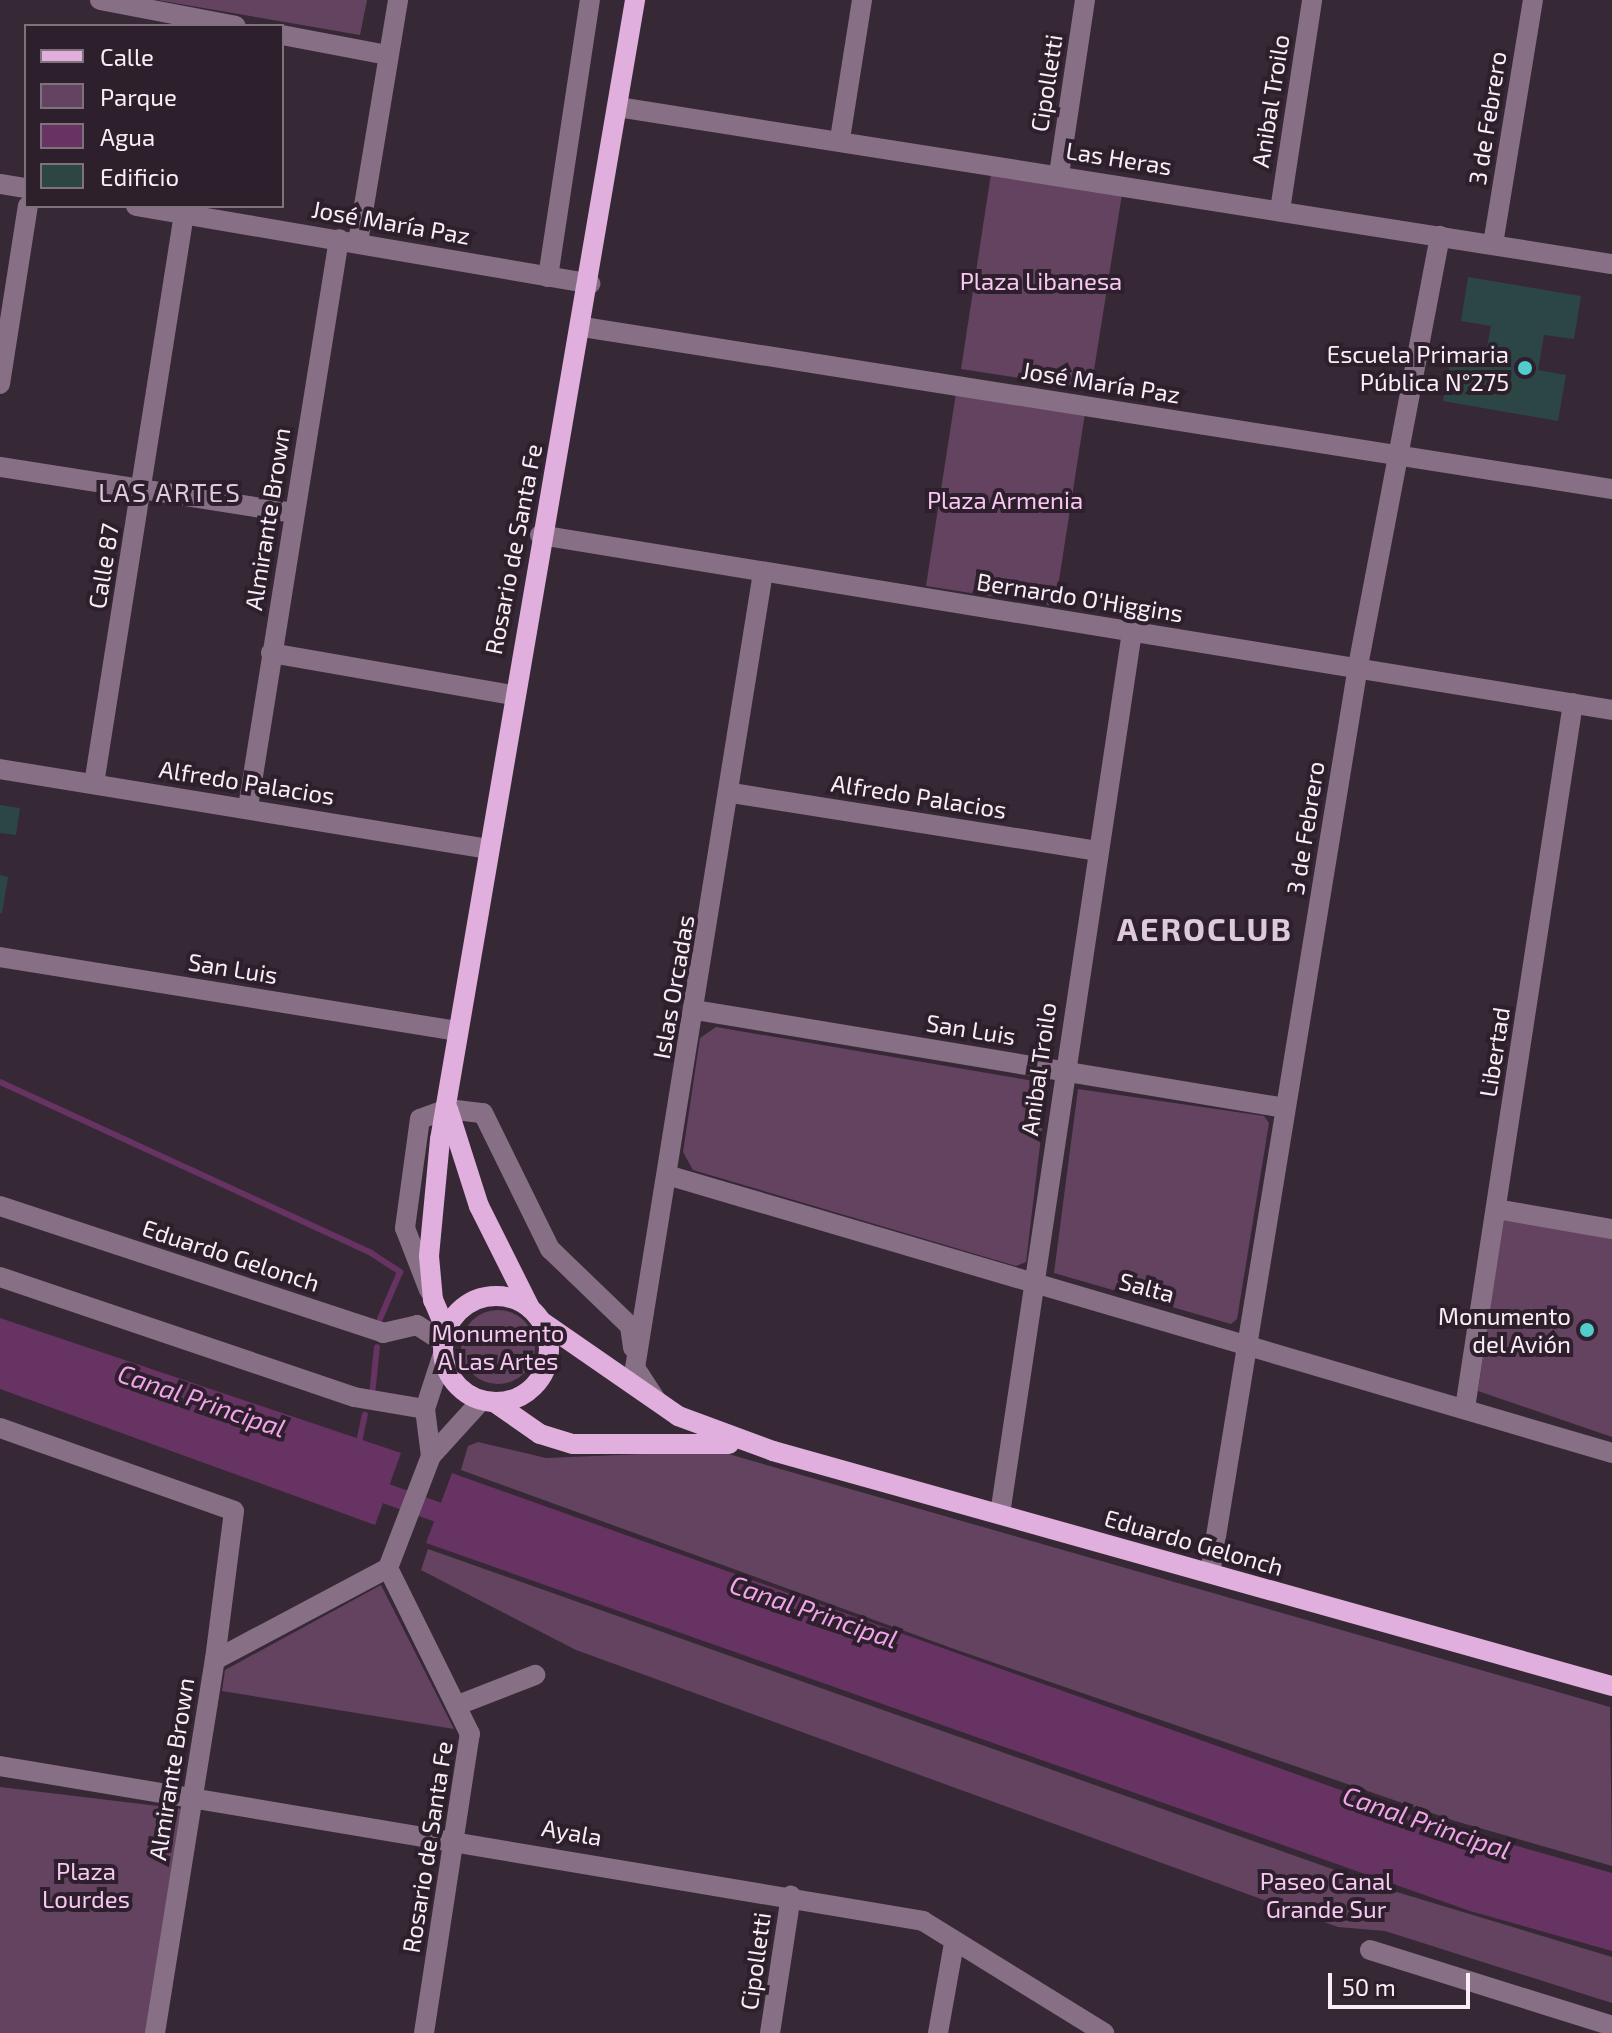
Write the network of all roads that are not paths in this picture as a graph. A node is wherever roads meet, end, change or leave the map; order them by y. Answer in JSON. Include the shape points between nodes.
{"nodes":[{"id":1,"x":100,"y":0,"type":"edge"},
{"id":2,"x":398,"y":0,"type":"edge"},
{"id":3,"x":590,"y":0,"type":"edge"},
{"id":4,"x":635,"y":0,"type":"edge"},
{"id":5,"x":862,"y":0,"type":"edge"},
{"id":6,"x":1085,"y":0,"type":"edge"},
{"id":7,"x":1312,"y":0,"type":"edge"},
{"id":8,"x":1533,"y":0,"type":"edge"},
{"id":9,"x":226,"y":24,"type":"edge"},
{"id":10,"x":284,"y":35,"type":"edge"},
{"id":11,"x":387,"y":55,"type":"junction"},
{"id":12,"x":618,"y":107,"type":"junction"},
{"id":13,"x":840,"y":139,"type":"junction"},
{"id":14,"x":1059,"y":174,"type":"junction"},
{"id":15,"x":0,"y":184,"type":"edge"},
{"id":16,"x":24,"y":188,"type":"edge"},
{"id":17,"x":28,"y":208,"type":"edge"},
{"id":18,"x":148,"y":208,"type":"edge"},
{"id":19,"x":1280,"y":210,"type":"junction"},
{"id":20,"x":184,"y":214,"type":"junction"},
{"id":21,"x":1440,"y":236,"type":"junction"},
{"id":22,"x":349,"y":241,"type":"junction"},
{"id":23,"x":1493,"y":244,"type":"junction"},
{"id":24,"x":1612,"y":264,"type":"edge"},
{"id":25,"x":548,"y":277,"type":"junction"},
{"id":26,"x":590,"y":284,"type":"junction"},
{"id":27,"x":583,"y":327,"type":"junction"},
{"id":28,"x":0,"y":384,"type":"edge"},
{"id":29,"x":1403,"y":455,"type":"junction"},
{"id":30,"x":0,"y":467,"type":"edge"},
{"id":31,"x":1612,"y":489,"type":"edge"},
{"id":32,"x":141,"y":490,"type":"junction"},
{"id":33,"x":294,"y":513,"type":"junction"},
{"id":34,"x":540,"y":535,"type":"junction"},
{"id":35,"x":763,"y":572,"type":"junction"},
{"id":36,"x":1132,"y":632,"type":"junction"},
{"id":37,"x":271,"y":653,"type":"junction"},
{"id":38,"x":1358,"y":666,"type":"junction"},
{"id":39,"x":512,"y":695,"type":"junction"},
{"id":40,"x":1573,"y":703,"type":"junction"},
{"id":41,"x":1612,"y":710,"type":"edge"},
{"id":42,"x":0,"y":769,"type":"edge"},
{"id":43,"x":94,"y":784,"type":"junction"},
{"id":44,"x":732,"y":793,"type":"junction"},
{"id":45,"x":248,"y":807,"type":"junction"},
{"id":46,"x":485,"y":848,"type":"junction"},
{"id":47,"x":1098,"y":851,"type":"junction"},
{"id":48,"x":0,"y":957,"type":"edge"},
{"id":49,"x":695,"y":1010,"type":"junction"},
{"id":50,"x":458,"y":1031,"type":"junction"},
{"id":51,"x":1063,"y":1071,"type":"junction"},
{"id":52,"x":1285,"y":1108,"type":"junction"},
{"id":53,"x":448,"y":1109,"type":"junction"},
{"id":54,"x":667,"y":1175,"type":"junction"},
{"id":55,"x":0,"y":1206,"type":"edge"},
{"id":56,"x":1496,"y":1209,"type":"junction"},
{"id":57,"x":1612,"y":1229,"type":"edge"},
{"id":58,"x":0,"y":1277,"type":"edge"},
{"id":59,"x":1037,"y":1283,"type":"junction"},
{"id":60,"x":535,"y":1314,"type":"junction"},
{"id":61,"x":444,"y":1342,"type":"junction"},
{"id":62,"x":1250,"y":1342,"type":"junction"},
{"id":63,"x":635,"y":1368,"type":"junction"},
{"id":64,"x":488,"y":1401,"type":"junction"},
{"id":65,"x":658,"y":1404,"type":"junction"},
{"id":66,"x":1465,"y":1408,"type":"junction"},
{"id":67,"x":425,"y":1409,"type":"junction"},
{"id":68,"x":0,"y":1428,"type":"edge"},
{"id":69,"x":773,"y":1451,"type":"junction"},
{"id":70,"x":1612,"y":1453,"type":"edge"},
{"id":71,"x":431,"y":1456,"type":"junction"},
{"id":72,"x":1000,"y":1514,"type":"junction"},
{"id":73,"x":388,"y":1568,"type":"junction"},
{"id":74,"x":1210,"y":1573,"type":"junction"},
{"id":75,"x":215,"y":1660,"type":"junction"},
{"id":76,"x":535,"y":1675,"type":"dead end"},
{"id":77,"x":1608,"y":1686,"type":"edge"},
{"id":78,"x":458,"y":1705,"type":"junction"},
{"id":79,"x":0,"y":1766,"type":"edge"},
{"id":80,"x":193,"y":1797,"type":"junction"},
{"id":81,"x":456,"y":1839,"type":"junction"},
{"id":82,"x":791,"y":1896,"type":"junction"},
{"id":83,"x":954,"y":1943,"type":"junction"},
{"id":84,"x":1370,"y":1950,"type":"dead end"},
{"id":85,"x":1612,"y":2026,"type":"edge"},
{"id":86,"x":155,"y":2033,"type":"edge"},
{"id":87,"x":424,"y":2033,"type":"edge"},
{"id":88,"x":770,"y":2033,"type":"edge"},
{"id":89,"x":938,"y":2033,"type":"edge"},
{"id":90,"x":1104,"y":2033,"type":"edge"}],
"edges":[{"from":1,"to":9,"type":"street"},
{"from":2,"to":11,"type":"street","name":"Almirante Brown"},
{"from":3,"to":25,"type":"street"},
{"from":4,"to":12,"type":"main road","name":"Rosario de Santa Fe"},
{"from":5,"to":13,"type":"street"},
{"from":6,"to":14,"type":"street","name":"Cipolletti"},
{"from":7,"to":19,"type":"street","name":"Anibal Troilo"},
{"from":8,"to":23,"type":"street","name":"3 de Febrero"},
{"from":10,"to":11,"type":"street"},
{"from":11,"to":22,"type":"street","name":"Almirante Brown"},
{"from":12,"to":13,"type":"street","name":"Las Heras"},
{"from":12,"to":26,"type":"main road","name":"Rosario de Santa Fe"},
{"from":13,"to":14,"type":"street","name":"Las Heras"},
{"from":14,"to":19,"type":"street","name":"Las Heras"},
{"from":15,"to":16,"type":"street"},
{"from":17,"to":28,"type":"street"},
{"from":18,"to":20,"type":"street","name":"José María Paz"},
{"from":19,"to":21,"type":"street","name":"Las Heras"},
{"from":20,"to":22,"type":"street","name":"José María Paz"},
{"from":20,"to":32,"type":"street","name":"Calle 87"},
{"from":21,"to":23,"type":"street","name":"Las Heras"},
{"from":21,"to":29,"type":"street","name":"3 de Febrero"},
{"from":22,"to":25,"type":"street","name":"José María Paz"},
{"from":22,"to":33,"type":"street","name":"Almirante Brown"},
{"from":23,"to":24,"type":"street","name":"Las Heras"},
{"from":25,"to":26,"type":"street","name":"José María Paz"},
{"from":26,"to":27,"type":"main road","name":"Rosario de Santa Fe"},
{"from":27,"to":29,"type":"street","name":"José María Paz"},
{"from":27,"to":34,"type":"main road","name":"Rosario de Santa Fe"},
{"from":29,"to":31,"type":"street","name":"José María Paz"},
{"from":29,"to":38,"type":"street","name":"3 de Febrero"},
{"from":30,"to":32,"type":"street"},
{"from":32,"to":33,"type":"street"},
{"from":32,"to":43,"type":"street","name":"Calle 87"},
{"from":33,"to":37,"type":"street","name":"Almirante Brown"},
{"from":34,"to":35,"type":"street","name":"Bernardo O'Higgins"},
{"from":34,"to":39,"type":"main road","name":"Rosario de Santa Fe"},
{"from":35,"to":36,"type":"street","name":"Bernardo O'Higgins"},
{"from":35,"to":44,"type":"street","name":"Islas Orcadas"},
{"from":36,"to":38,"type":"street","name":"Bernardo O'Higgins"},
{"from":36,"to":47,"type":"street","name":"Anibal Troilo"},
{"from":37,"to":39,"type":"street"},
{"from":37,"to":45,"type":"street","name":"Almirante Brown"},
{"from":38,"to":40,"type":"street","name":"Bernardo O'Higgins"},
{"from":38,"to":52,"type":"street","name":"3 de Febrero"},
{"from":39,"to":46,"type":"main road","name":"Rosario de Santa Fe"},
{"from":40,"to":41,"type":"street","name":"Bernardo O'Higgins"},
{"from":40,"to":56,"type":"street","name":"Libertad"},
{"from":42,"to":43,"type":"street","name":"Alfredo Palacios"},
{"from":43,"to":45,"type":"street","name":"Alfredo Palacios"},
{"from":44,"to":47,"type":"street","name":"Alfredo Palacios"},
{"from":44,"to":49,"type":"street","name":"Islas Orcadas"},
{"from":45,"to":46,"type":"street","name":"Alfredo Palacios"},
{"from":46,"to":50,"type":"main road","name":"Rosario de Santa Fe"},
{"from":47,"to":51,"type":"street","name":"Anibal Troilo"},
{"from":48,"to":50,"type":"street","name":"San Luis"},
{"from":49,"to":51,"type":"street","name":"San Luis"},
{"from":49,"to":54,"type":"street","name":"Islas Orcadas"},
{"from":50,"to":53,"type":"main road","name":"Rosario de Santa Fe"},
{"from":51,"to":52,"type":"street","name":"San Luis"},
{"from":51,"to":59,"type":"street","name":"Anibal Troilo"},
{"from":52,"to":62,"type":"street","name":"3 de Febrero"},
{"from":53,"to":60,"type":"main road","name":"Rosario de Santa Fe","via":[[479,1206]]},
{"from":53,"to":61,"type":"main road","name":"Rosario de Santa Fe","via":[[429,1256]]},
{"from":53,"to":63,"type":"street","via":[[483,1113],[550,1249],[630,1326]]},
{"from":54,"to":59,"type":"street","name":"Salta"},
{"from":54,"to":63,"type":"street","name":"Islas Orcadas"},
{"from":55,"to":61,"type":"street","name":"Eduardo Gelonch","via":[[383,1333],[417,1325]]},
{"from":56,"to":57,"type":"street"},
{"from":56,"to":66,"type":"street","name":"Libertad"},
{"from":58,"to":67,"type":"street","via":[[354,1397]]},
{"from":59,"to":62,"type":"street","name":"Salta"},
{"from":59,"to":72,"type":"street","name":"Anibal Troilo"},
{"from":60,"to":61,"type":"main road","name":"Eduardo Gelonch","via":[[508,1297],[483,1298],[460,1309]]},
{"from":60,"to":64,"type":"main road","via":[[549,1342],[542,1376],[527,1392]]},
{"from":60,"to":65,"type":"main road","name":"Eduardo Gelonch"},
{"from":61,"to":64,"type":"main road","name":"Eduardo Gelonch","via":[[451,1378]]},
{"from":61,"to":67,"type":"street"},
{"from":62,"to":66,"type":"street","name":"Salta"},
{"from":62,"to":74,"type":"street","name":"3 de Febrero"},
{"from":63,"to":65,"type":"street"},
{"from":64,"to":69,"type":"main road","name":"Eduardo Gelonch","via":[[540,1434],[573,1444],[722,1442]]},
{"from":64,"to":71,"type":"street"},
{"from":65,"to":69,"type":"main road","name":"Eduardo Gelonch"},
{"from":66,"to":70,"type":"street","name":"Salta"},
{"from":67,"to":71,"type":"street"},
{"from":68,"to":75,"type":"street","via":[[234,1511]]},
{"from":69,"to":72,"type":"main road","name":"Eduardo Gelonch"},
{"from":71,"to":73,"type":"street"},
{"from":72,"to":74,"type":"main road","name":"Eduardo Gelonch"},
{"from":73,"to":75,"type":"street","name":"Almirante Brown"},
{"from":73,"to":78,"type":"street","name":"Rosario de Santa Fe"},
{"from":74,"to":77,"type":"main road","name":"Eduardo Gelonch"},
{"from":75,"to":80,"type":"street","name":"Almirante Brown"},
{"from":76,"to":78,"type":"street"},
{"from":78,"to":81,"type":"street","name":"Rosario de Santa Fe","via":[[470,1734]]},
{"from":79,"to":80,"type":"street","name":"Ayala"},
{"from":80,"to":81,"type":"street","name":"Ayala"},
{"from":80,"to":86,"type":"street","name":"Almirante Brown"},
{"from":81,"to":82,"type":"street","name":"Ayala"},
{"from":81,"to":87,"type":"street","name":"Rosario de Santa Fe"},
{"from":82,"to":83,"type":"street","name":"Ayala","via":[[923,1921]]},
{"from":82,"to":88,"type":"street","name":"Cipolletti"},
{"from":83,"to":89,"type":"street"},
{"from":83,"to":90,"type":"street","name":"Ayala"},
{"from":84,"to":85,"type":"street"}]}
